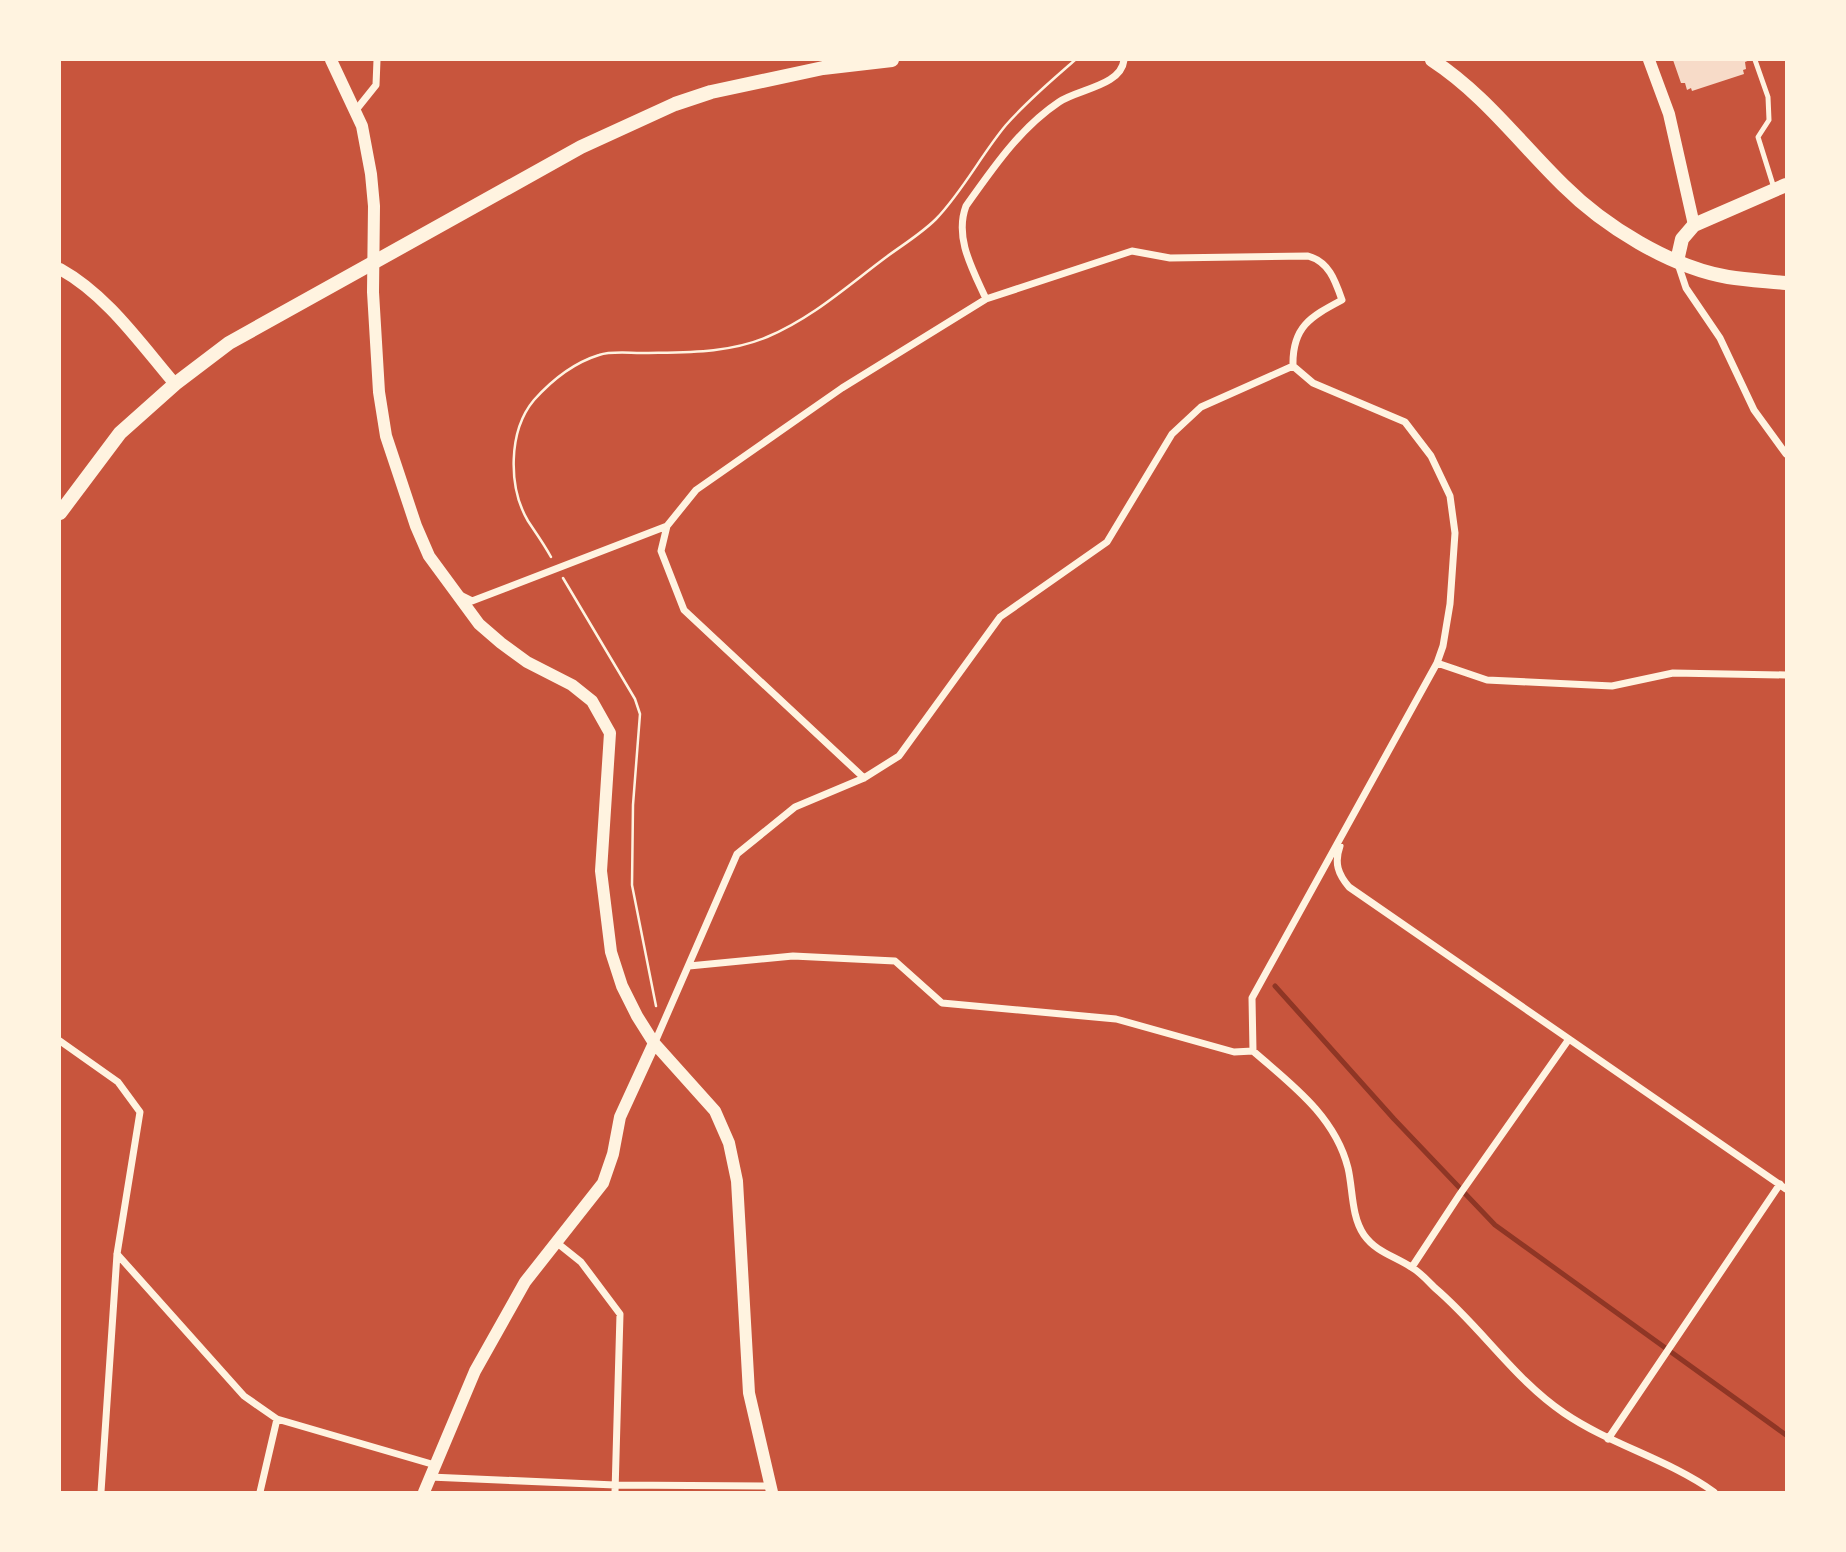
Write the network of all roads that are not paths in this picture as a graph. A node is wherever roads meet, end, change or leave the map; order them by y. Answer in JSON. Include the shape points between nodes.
{"nodes":[{"id":1,"x":331,"y":60,"type":"edge"},
{"id":2,"x":377,"y":60,"type":"edge"},
{"id":3,"x":892,"y":60,"type":"edge"},
{"id":4,"x":1124,"y":60,"type":"edge"},
{"id":5,"x":1432,"y":60,"type":"edge"},
{"id":6,"x":1649,"y":60,"type":"edge"},
{"id":7,"x":1755,"y":60,"type":"edge"},
{"id":8,"x":356,"y":110,"type":"junction"},
{"id":9,"x":1781,"y":187,"type":"edge"},
{"id":10,"x":1694,"y":225,"type":"junction"},
{"id":11,"x":1677,"y":261,"type":"junction"},
{"id":12,"x":372,"y":263,"type":"junction"},
{"id":13,"x":60,"y":269,"type":"edge"},
{"id":14,"x":1787,"y":283,"type":"edge"},
{"id":15,"x":986,"y":299,"type":"junction"},
{"id":16,"x":1293,"y":366,"type":"junction"},
{"id":17,"x":175,"y":384,"type":"junction"},
{"id":18,"x":1787,"y":454,"type":"edge"},
{"id":19,"x":60,"y":513,"type":"edge"},
{"id":20,"x":667,"y":526,"type":"junction"},
{"id":21,"x":458,"y":594,"type":"junction"},
{"id":22,"x":1437,"y":663,"type":"junction"},
{"id":23,"x":1787,"y":675,"type":"edge"},
{"id":24,"x":864,"y":778,"type":"junction"},
{"id":25,"x":1345,"y":830,"type":"junction"},
{"id":26,"x":689,"y":967,"type":"junction"},
{"id":27,"x":1569,"y":1039,"type":"junction"},
{"id":28,"x":60,"y":1041,"type":"edge"},
{"id":29,"x":654,"y":1043,"type":"junction"},
{"id":30,"x":1253,"y":1051,"type":"junction"},
{"id":31,"x":1783,"y":1187,"type":"edge"},
{"id":32,"x":555,"y":1241,"type":"junction"},
{"id":33,"x":117,"y":1254,"type":"junction"},
{"id":34,"x":1412,"y":1267,"type":"junction"},
{"id":35,"x":277,"y":1419,"type":"junction"},
{"id":36,"x":1608,"y":1439,"type":"junction"},
{"id":37,"x":432,"y":1471,"type":"junction"},
{"id":38,"x":615,"y":1489,"type":"edge"},
{"id":39,"x":772,"y":1489,"type":"edge"},
{"id":40,"x":101,"y":1493,"type":"edge"},
{"id":41,"x":260,"y":1493,"type":"edge"},
{"id":42,"x":424,"y":1493,"type":"edge"},
{"id":43,"x":1714,"y":1493,"type":"edge"}],
"edges":[{"from":1,"to":8,"type":"street"},
{"from":2,"to":8,"type":"street","via":[[376,85]]},
{"from":3,"to":12,"type":"main road","via":[[785,75],[675,104],[581,147]]},
{"from":4,"to":15,"type":"street","via":[[1111,79],[1059,102],[1021,135],[966,206],[962,236]]},
{"from":5,"to":11,"type":"main road","via":[[1493,109],[1591,210]]},
{"from":6,"to":10,"type":"street","via":[[1669,114]]},
{"from":7,"to":9,"type":"lane","via":[[1768,97],[1769,120],[1758,137]]},
{"from":8,"to":12,"type":"street","via":[[371,174]]},
{"from":9,"to":10,"type":"main road"},
{"from":10,"to":11,"type":"main road","via":[[1682,239]]},
{"from":11,"to":14,"type":"main road","via":[[1728,276]]},
{"from":11,"to":18,"type":"street","via":[[1686,288],[1720,338],[1754,410]]},
{"from":12,"to":17,"type":"main road","via":[[229,343]]},
{"from":12,"to":21,"type":"street","via":[[386,436],[429,556]]},
{"from":13,"to":17,"type":"street","via":[[103,301]]},
{"from":15,"to":16,"type":"street","via":[[1132,251],[1170,258],[1308,256],[1329,269],[1342,300],[1301,328]]},
{"from":15,"to":20,"type":"street","via":[[842,388],[696,490]]},
{"from":16,"to":22,"type":"street","via":[[1313,383],[1405,422],[1431,456],[1450,496],[1455,533],[1450,604]]},
{"from":16,"to":24,"type":"street","via":[[1201,407],[1172,434],[1107,542],[1000,617],[899,756]]},
{"from":17,"to":19,"type":"main road","via":[[120,433]]},
{"from":20,"to":21,"type":"street","via":[[472,601]]},
{"from":20,"to":24,"type":"street","via":[[662,551],[684,610]]},
{"from":21,"to":29,"type":"street","via":[[479,624],[501,643],[592,701],[610,733],[601,872],[604,906],[622,986]]},
{"from":22,"to":23,"type":"street","via":[[1487,680],[1612,686],[1673,673]]},
{"from":22,"to":25,"type":"street"},
{"from":24,"to":26,"type":"street","via":[[795,807],[737,854]]},
{"from":25,"to":27,"type":"street","via":[[1336,858],[1339,875],[1349,887]]},
{"from":25,"to":30,"type":"street","via":[[1252,998]]},
{"from":26,"to":29,"type":"street"},
{"from":26,"to":30,"type":"street","via":[[793,956],[895,961],[942,1003],[1116,1018],[1234,1052]]},
{"from":27,"to":31,"type":"street"},
{"from":27,"to":34,"type":"street"},
{"from":28,"to":33,"type":"street","via":[[118,1082],[139,1112]]},
{"from":29,"to":32,"type":"street","via":[[620,1117],[603,1184]]},
{"from":29,"to":39,"type":"street","via":[[715,1111],[729,1143],[737,1181],[749,1393]]},
{"from":30,"to":34,"type":"street","via":[[1305,1095],[1335,1134],[1348,1167],[1353,1207],[1363,1234],[1382,1253]]},
{"from":31,"to":36,"type":"street"},
{"from":32,"to":37,"type":"street","via":[[525,1282],[475,1371]]},
{"from":32,"to":38,"type":"street","via":[[581,1262],[620,1314]]},
{"from":33,"to":35,"type":"street","via":[[244,1396]]},
{"from":33,"to":40,"type":"street"},
{"from":34,"to":36,"type":"street","via":[[1454,1303],[1524,1381],[1563,1413]]},
{"from":35,"to":37,"type":"street"},
{"from":35,"to":41,"type":"street"},
{"from":36,"to":43,"type":"street","via":[[1695,1479]]},
{"from":37,"to":38,"type":"street"},
{"from":37,"to":42,"type":"street"},
{"from":38,"to":39,"type":"street"}]}
